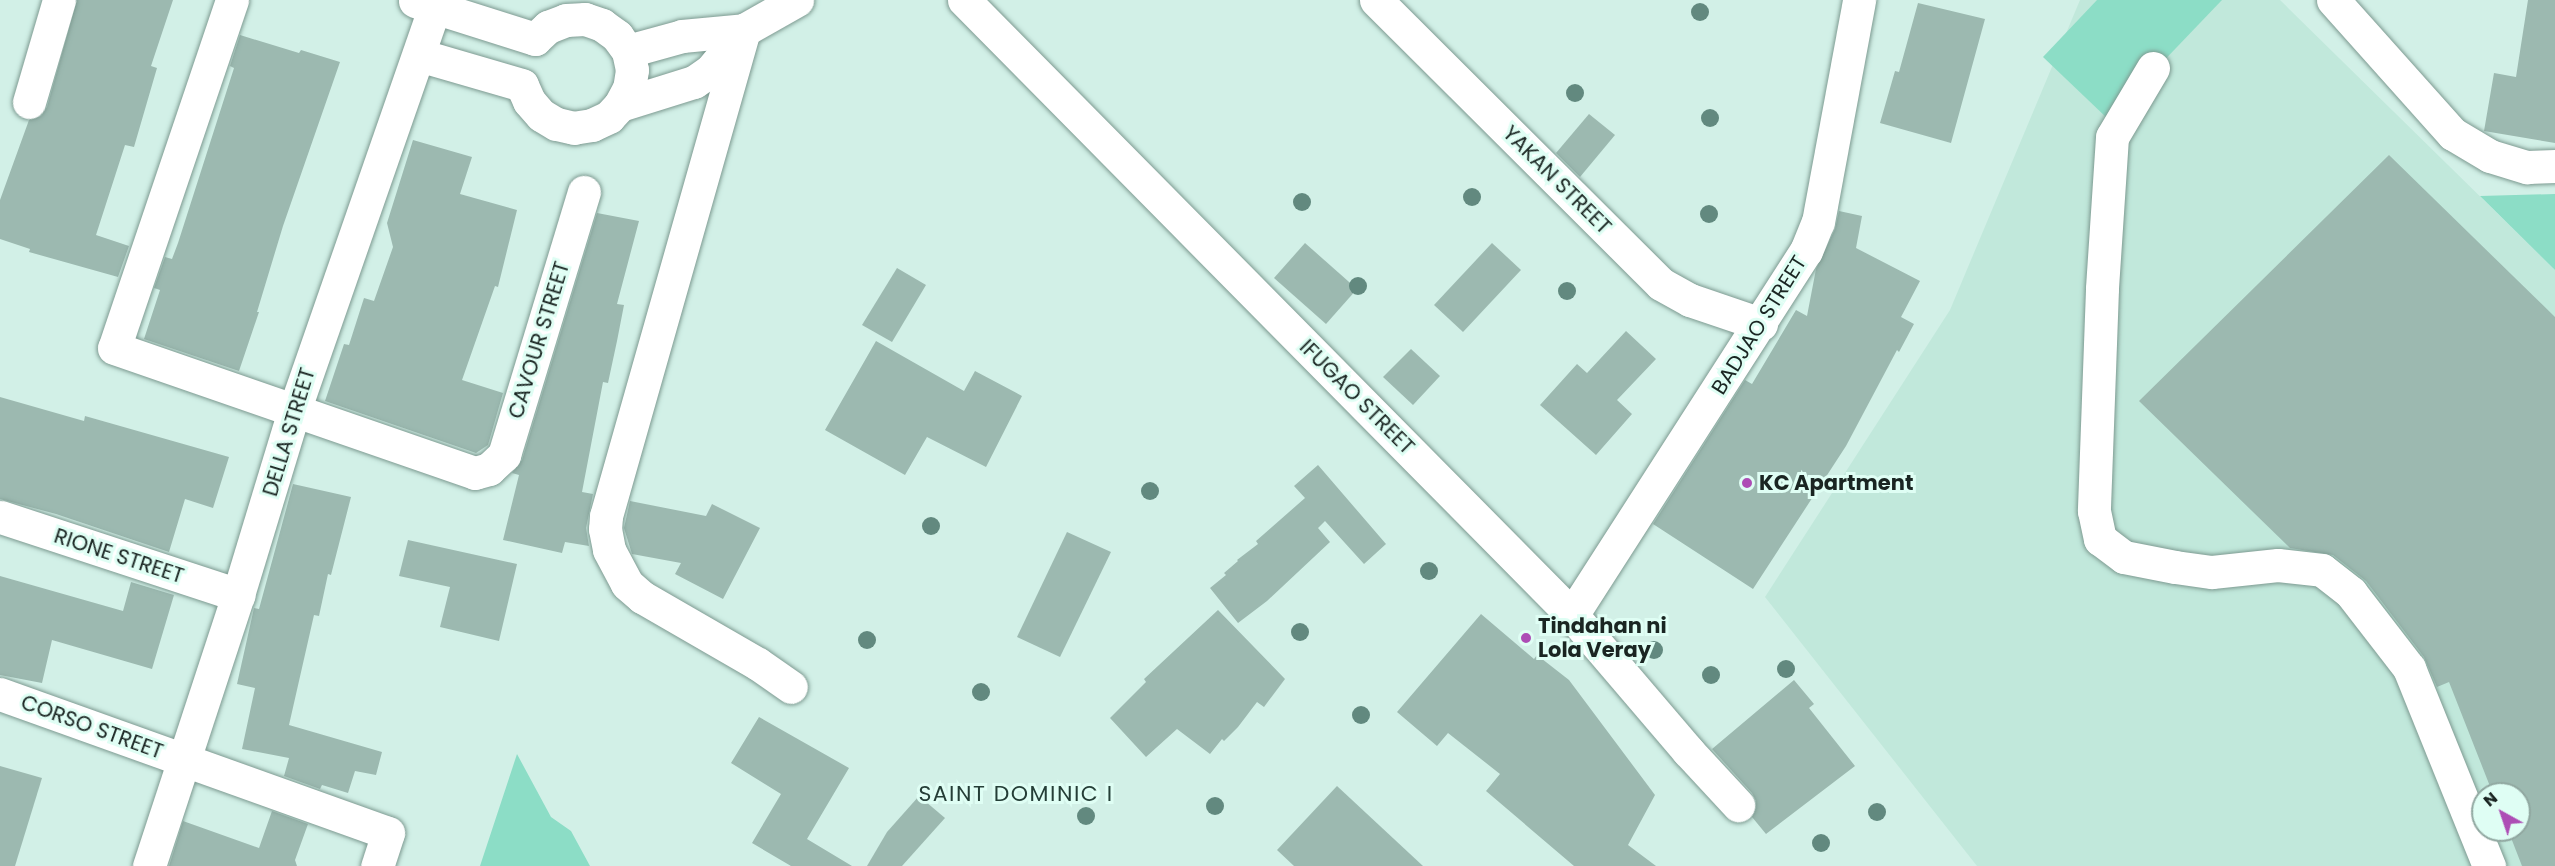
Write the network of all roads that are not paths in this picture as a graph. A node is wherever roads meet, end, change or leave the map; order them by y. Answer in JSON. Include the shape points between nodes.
{"nodes":[{"id":1,"x":59,"y":0,"type":"edge"},
{"id":2,"x":232,"y":0,"type":"edge"},
{"id":3,"x":798,"y":0,"type":"edge"},
{"id":4,"x":964,"y":0,"type":"edge"},
{"id":5,"x":1376,"y":0,"type":"edge"},
{"id":6,"x":1859,"y":0,"type":"edge"},
{"id":7,"x":2333,"y":0,"type":"edge"},
{"id":8,"x":428,"y":3,"type":"edge"},
{"id":9,"x":744,"y":30,"type":"junction"},
{"id":10,"x":628,"y":51,"type":"junction"},
{"id":11,"x":419,"y":55,"type":"junction"},
{"id":12,"x":2153,"y":68,"type":"dead end"},
{"id":13,"x":29,"y":102,"type":"dead end"},
{"id":14,"x":620,"y":105,"type":"junction"},
{"id":15,"x":2555,"y":166,"type":"edge"},
{"id":16,"x":584,"y":192,"type":"dead end"},
{"id":17,"x":1761,"y":324,"type":"junction"},
{"id":18,"x":294,"y":411,"type":"junction"},
{"id":19,"x":1,"y":517,"type":"edge"},
{"id":20,"x":238,"y":595,"type":"junction"},
{"id":21,"x":1572,"y":615,"type":"junction"},
{"id":22,"x":790,"y":687,"type":"dead end"},
{"id":23,"x":0,"y":694,"type":"edge"},
{"id":24,"x":183,"y":760,"type":"junction"},
{"id":25,"x":1738,"y":805,"type":"dead end"},
{"id":26,"x":149,"y":866,"type":"edge"},
{"id":27,"x":377,"y":866,"type":"edge"},
{"id":28,"x":2489,"y":866,"type":"edge"}],
"edges":[{"from":1,"to":13,"type":"street"},
{"from":2,"to":18,"type":"street","via":[[114,348]]},
{"from":3,"to":9,"type":"street"},
{"from":4,"to":21,"type":"street","name":"IFUGAO STREET"},
{"from":5,"to":17,"type":"street","name":"YAKAN STREET","via":[[1661,284],[1690,300]]},
{"from":6,"to":17,"type":"street","name":"BADJAO STREET","via":[[1818,222],[1806,250]]},
{"from":7,"to":15,"type":"street","via":[[2453,134],[2490,156],[2526,167]]},
{"from":8,"to":10,"type":"street","via":[[535,39],[548,27],[566,20],[585,19],[617,36]]},
{"from":8,"to":11,"type":"street","name":"DELLA STREET"},
{"from":9,"to":10,"type":"street","via":[[682,36]]},
{"from":9,"to":14,"type":"street","via":[[711,70],[694,82]]},
{"from":9,"to":22,"type":"street","via":[[605,529],[609,550],[627,584],[642,597],[758,664]]},
{"from":10,"to":14,"type":"street","via":[[632,70]]},
{"from":11,"to":14,"type":"street","via":[[522,85],[529,102],[556,124],[574,128],[592,125],[609,117]]},
{"from":11,"to":18,"type":"street","name":"DELLA STREET"},
{"from":12,"to":28,"type":"street","via":[[2112,137],[2094,511],[2100,539],[2124,557],[2175,567],[2212,572],[2278,565],[2322,570],[2351,593],[2409,668]]},
{"from":16,"to":18,"type":"street","name":"CAVOUR STREET","via":[[504,454],[489,469],[475,473]]},
{"from":17,"to":21,"type":"street","name":"BADJAO STREET"},
{"from":18,"to":20,"type":"street","name":"DELLA STREET"},
{"from":19,"to":20,"type":"street","name":"RIONE STREET"},
{"from":20,"to":24,"type":"street","name":"DELLA STREET"},
{"from":21,"to":25,"type":"street","name":"IFUGAO STREET"},
{"from":23,"to":24,"type":"street","name":"CORSO STREET"},
{"from":24,"to":26,"type":"street","name":"DELLA STREET"},
{"from":24,"to":27,"type":"street","name":"CORSO STREET","via":[[388,833]]}]}
